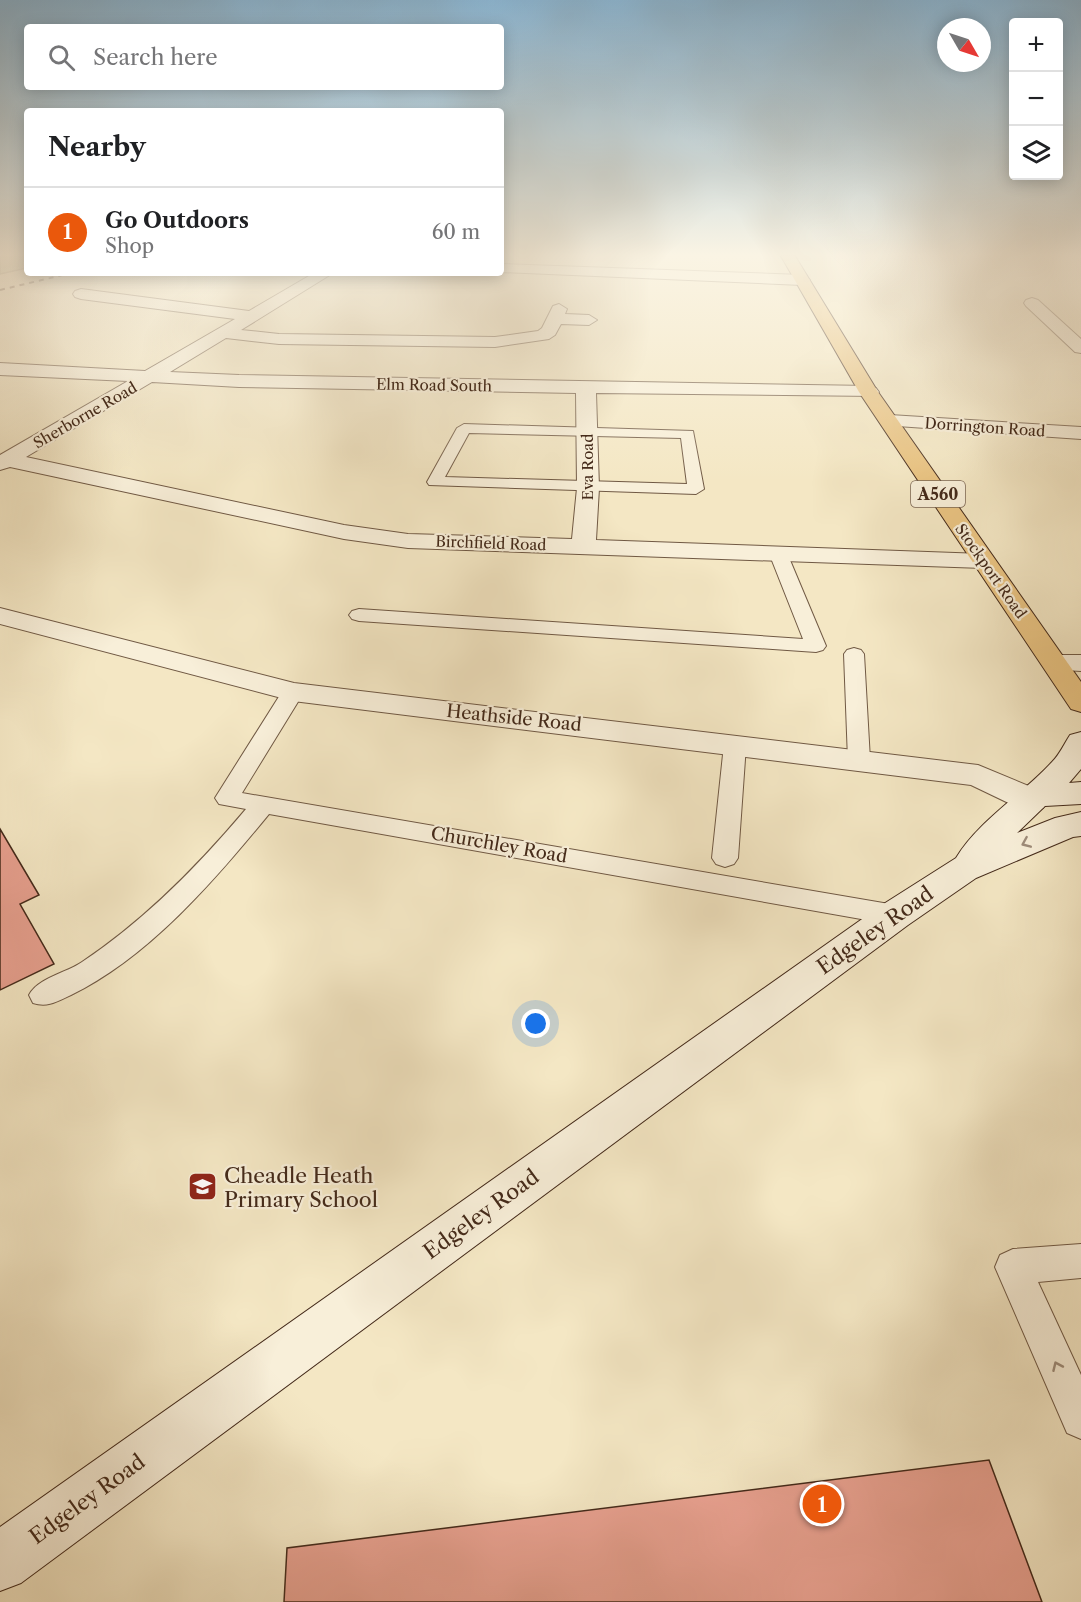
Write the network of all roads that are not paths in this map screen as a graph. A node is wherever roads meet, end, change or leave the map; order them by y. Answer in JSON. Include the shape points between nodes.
{"nodes":[{"id":1,"x":227,"y":331,"type":"edge"},
{"id":2,"x":549,"y":331,"type":"edge"},
{"id":3,"x":832,"y":331,"type":"edge"},
{"id":4,"x":1062,"y":331,"type":"edge"},
{"id":5,"x":223,"y":333,"type":"junction"},
{"id":6,"x":1081,"y":348,"type":"edge"},
{"id":7,"x":0,"y":369,"type":"edge"},
{"id":8,"x":153,"y":375,"type":"junction"},
{"id":9,"x":586,"y":389,"type":"junction"},
{"id":10,"x":869,"y":392,"type":"junction"},
{"id":11,"x":890,"y":421,"type":"junction"},
{"id":12,"x":587,"y":432,"type":"junction"},
{"id":13,"x":1081,"y":433,"type":"edge"},
{"id":14,"x":4,"y":462,"type":"edge"},
{"id":15,"x":588,"y":488,"type":"junction"},
{"id":16,"x":583,"y":546,"type":"junction"},
{"id":17,"x":778,"y":553,"type":"junction"},
{"id":18,"x":983,"y":561,"type":"junction"},
{"id":19,"x":359,"y":615,"type":"dead end"},
{"id":20,"x":0,"y":616,"type":"edge"},
{"id":21,"x":854,"y":654,"type":"dead end"},
{"id":22,"x":1068,"y":663,"type":"edge"},
{"id":23,"x":293,"y":692,"type":"junction"},
{"id":24,"x":1081,"y":703,"type":"edge"},
{"id":25,"x":1081,"y":742,"type":"edge"},
{"id":26,"x":735,"y":745,"type":"junction"},
{"id":27,"x":859,"y":760,"type":"junction"},
{"id":28,"x":1081,"y":793,"type":"edge"},
{"id":29,"x":1034,"y":797,"type":"junction"},
{"id":30,"x":264,"y":804,"type":"junction"},
{"id":31,"x":1081,"y":824,"type":"edge"},
{"id":32,"x":725,"y":858,"type":"dead end"},
{"id":33,"x":964,"y":869,"type":"junction"},
{"id":34,"x":895,"y":915,"type":"junction"},
{"id":35,"x":43,"y":995,"type":"dead end"},
{"id":36,"x":1081,"y":1261,"type":"edge"},
{"id":37,"x":1081,"y":1419,"type":"edge"},
{"id":38,"x":0,"y":1562,"type":"edge"}],
"edges":[{"from":1,"to":5,"type":"street","name":"Sherborne Road"},
{"from":2,"to":5,"type":"street","via":[[495,342],[279,339]]},
{"from":3,"to":10,"type":"main road","name":"Stockport Road","number":"A560"},
{"from":4,"to":6,"type":"street"},
{"from":5,"to":8,"type":"street","name":"Sherborne Road"},
{"from":7,"to":8,"type":"street","name":"Elm Road South"},
{"from":8,"to":9,"type":"street","name":"Elm Road South","via":[[239,381]]},
{"from":8,"to":14,"type":"street","name":"Sherborne Road"},
{"from":9,"to":10,"type":"street","name":"Elm Road South"},
{"from":9,"to":12,"type":"street","name":"Eva Road"},
{"from":10,"to":11,"type":"main road","name":"Stockport Road","number":"A560"},
{"from":11,"to":13,"type":"street","name":"Dorrington Road"},
{"from":11,"to":18,"type":"main road","name":"Stockport Road","number":"A560"},
{"from":12,"to":15,"type":"street","name":"Eva Road"},
{"from":12,"to":15,"type":"lane","via":[[688,434],[696,489]]},
{"from":12,"to":15,"type":"lane","via":[[464,428],[435,482]]},
{"from":14,"to":16,"type":"street","name":"Birchfield Road","via":[[344,532],[408,541]]},
{"from":15,"to":16,"type":"street","name":"Eva Road"},
{"from":16,"to":17,"type":"street","name":"Birchfield Road"},
{"from":17,"to":18,"type":"street","name":"Birchfield Road"},
{"from":17,"to":19,"type":"lane","via":[[816,646]]},
{"from":18,"to":22,"type":"main road","name":"Stockport Road","number":"A560"},
{"from":20,"to":23,"type":"street","name":"Heathside Road"},
{"from":21,"to":27,"type":"lane"},
{"from":22,"to":24,"type":"main road","name":"Stockport Road","number":"A560"},
{"from":23,"to":26,"type":"street","name":"Heathside Road"},
{"from":23,"to":30,"type":"lane","name":"Churchley Road","via":[[227,798]]},
{"from":25,"to":29,"type":"street","name":"Edgeley Road","via":[[1074,759]]},
{"from":26,"to":27,"type":"street","name":"Heathside Road"},
{"from":26,"to":32,"type":"lane"},
{"from":27,"to":29,"type":"street","name":"Heathside Road","via":[[978,775]]},
{"from":28,"to":29,"type":"street"},
{"from":29,"to":33,"type":"street","name":"Edgeley Road"},
{"from":30,"to":34,"type":"lane","name":"Churchley Road"},
{"from":30,"to":35,"type":"lane","via":[[227,848],[128,943],[90,972]]},
{"from":31,"to":33,"type":"street","name":"Edgeley Road","one_way":true,"via":[[1067,826]]},
{"from":33,"to":34,"type":"street","name":"Edgeley Road"},
{"from":34,"to":38,"type":"street","name":"Edgeley Road"},
{"from":37,"to":36,"type":"lane","one_way":true,"via":[[1012,1267]]}]}
